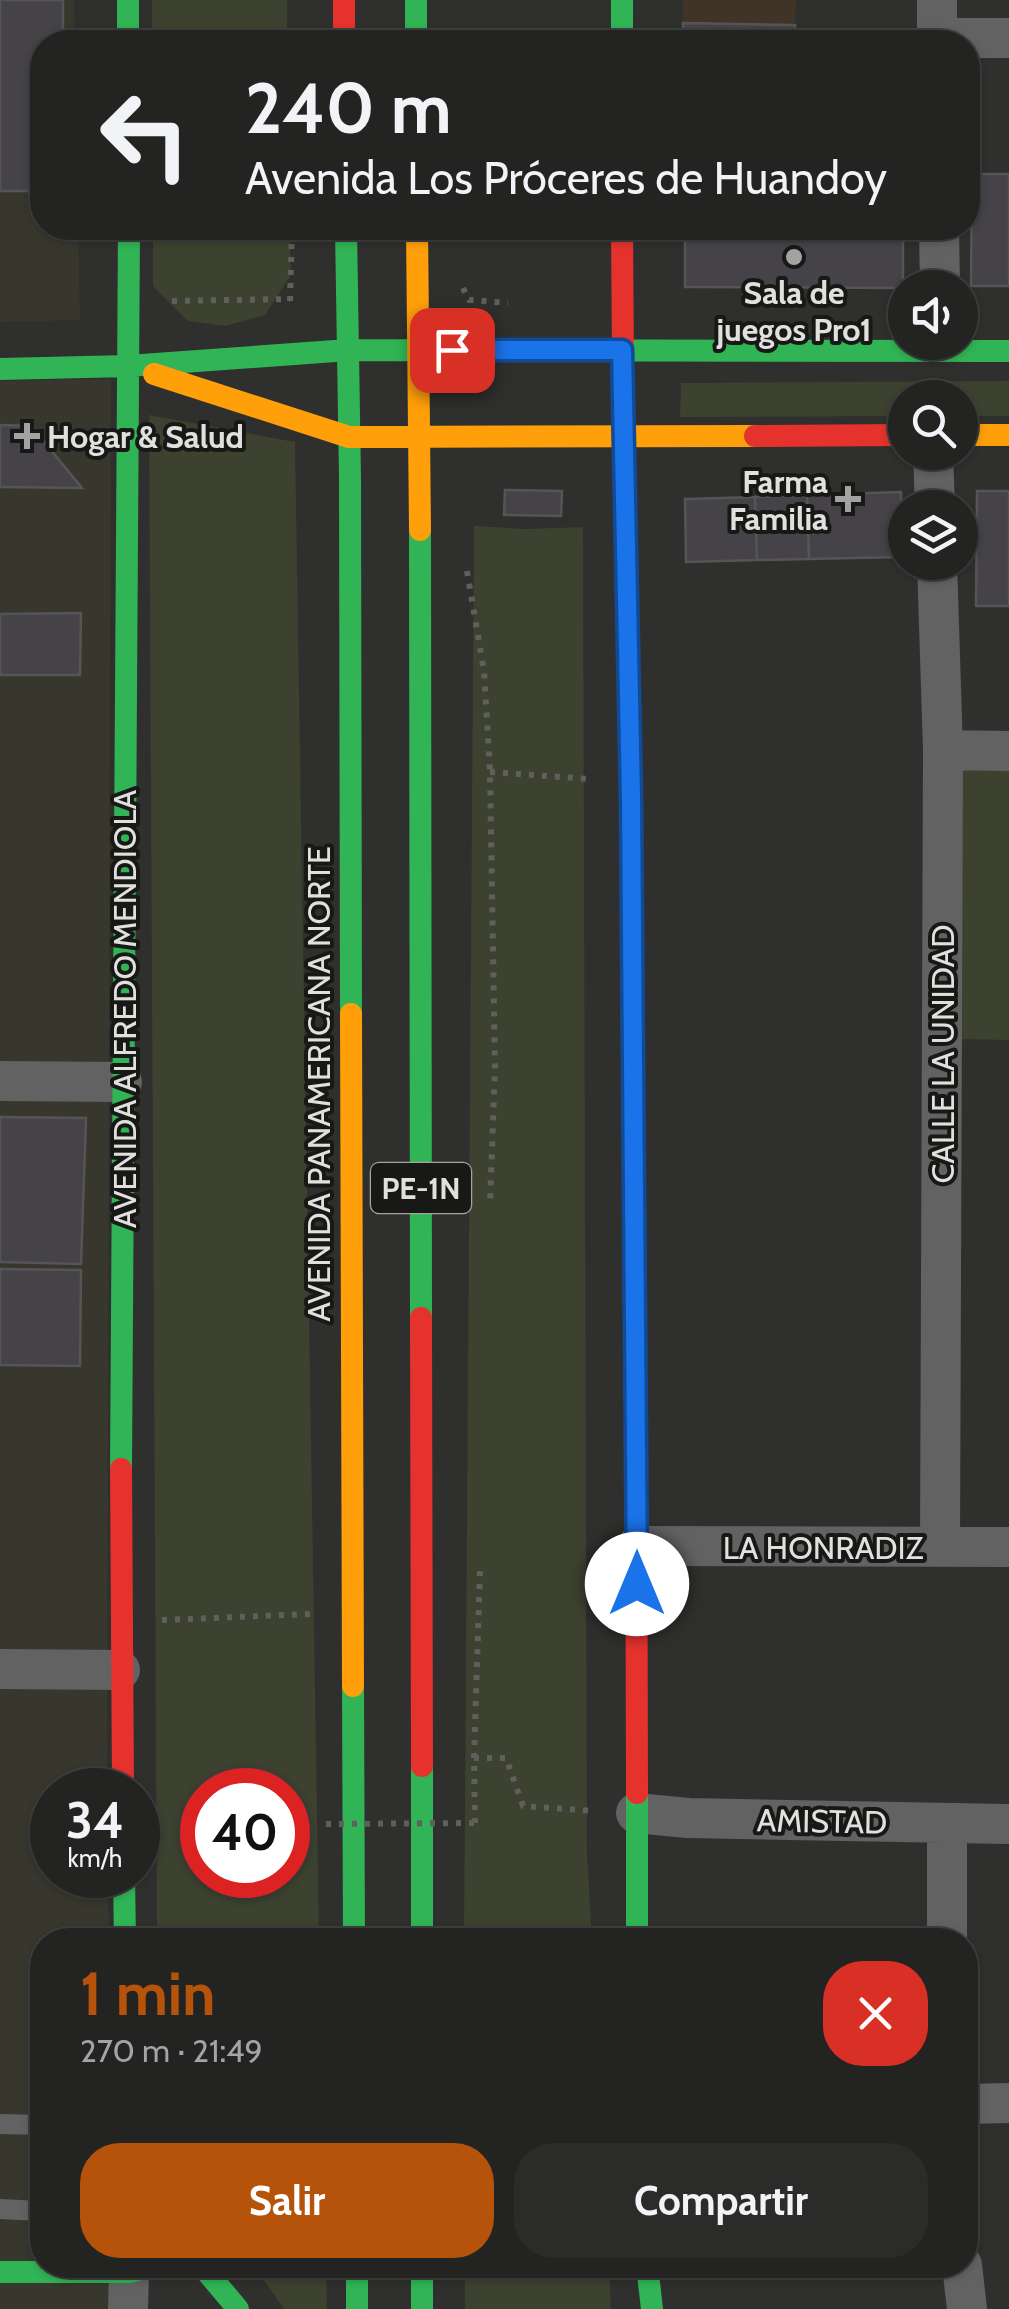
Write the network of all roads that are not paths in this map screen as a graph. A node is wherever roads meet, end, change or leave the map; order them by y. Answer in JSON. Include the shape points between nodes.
{"nodes":[{"id":1,"x":128,"y":0,"type":"edge"},
{"id":2,"x":344,"y":0,"type":"edge"},
{"id":3,"x":416,"y":0,"type":"edge"},
{"id":4,"x":622,"y":0,"type":"edge"},
{"id":5,"x":128,"y":30,"type":"edge"},
{"id":6,"x":344,"y":30,"type":"edge"},
{"id":7,"x":416,"y":30,"type":"edge"},
{"id":8,"x":622,"y":30,"type":"edge"},
{"id":9,"x":980,"y":34,"type":"edge"},
{"id":10,"x":1009,"y":38,"type":"edge"},
{"id":11,"x":128,"y":240,"type":"edge"},
{"id":12,"x":346,"y":240,"type":"edge"},
{"id":13,"x":417,"y":240,"type":"edge"},
{"id":14,"x":622,"y":240,"type":"edge"},
{"id":15,"x":939,"y":240,"type":"edge"},
{"id":16,"x":940,"y":270,"type":"edge"},
{"id":17,"x":888,"y":347,"type":"edge"},
{"id":18,"x":349,"y":350,"type":"junction"},
{"id":19,"x":419,"y":350,"type":"junction"},
{"id":20,"x":622,"y":350,"type":"junction"},
{"id":21,"x":978,"y":350,"type":"edge"},
{"id":22,"x":1009,"y":352,"type":"edge"},
{"id":23,"x":128,"y":366,"type":"junction"},
{"id":24,"x":0,"y":369,"type":"edge"},
{"id":25,"x":978,"y":434,"type":"edge"},
{"id":26,"x":1009,"y":434,"type":"edge"},
{"id":27,"x":888,"y":435,"type":"edge"},
{"id":28,"x":420,"y":436,"type":"junction"},
{"id":29,"x":349,"y":437,"type":"junction"},
{"id":30,"x":623,"y":437,"type":"junction"},
{"id":31,"x":937,"y":580,"type":"edge"},
{"id":32,"x":942,"y":750,"type":"junction"},
{"id":33,"x":1009,"y":751,"type":"edge"},
{"id":34,"x":0,"y":1081,"type":"edge"},
{"id":35,"x":122,"y":1082,"type":"junction"},
{"id":36,"x":637,"y":1546,"type":"junction"},
{"id":37,"x":940,"y":1546,"type":"junction"},
{"id":38,"x":1009,"y":1547,"type":"edge"},
{"id":39,"x":0,"y":1670,"type":"edge"},
{"id":40,"x":120,"y":1670,"type":"junction"},
{"id":41,"x":122,"y":1768,"type":"edge"},
{"id":42,"x":636,"y":1814,"type":"junction"},
{"id":43,"x":1009,"y":1824,"type":"edge"},
{"id":44,"x":947,"y":1825,"type":"junction"},
{"id":45,"x":124,"y":1898,"type":"edge"},
{"id":46,"x":125,"y":1928,"type":"edge"},
{"id":47,"x":354,"y":1928,"type":"edge"},
{"id":48,"x":422,"y":1928,"type":"edge"},
{"id":49,"x":637,"y":1928,"type":"edge"},
{"id":50,"x":947,"y":1928,"type":"edge"},
{"id":51,"x":1009,"y":2103,"type":"edge"},
{"id":52,"x":978,"y":2104,"type":"edge"},
{"id":53,"x":0,"y":2124,"type":"edge"},
{"id":54,"x":30,"y":2125,"type":"edge"},
{"id":55,"x":0,"y":2209,"type":"edge"},
{"id":56,"x":30,"y":2210,"type":"edge"},
{"id":57,"x":30,"y":2271,"type":"edge"},
{"id":58,"x":0,"y":2272,"type":"edge"},
{"id":59,"x":212,"y":2278,"type":"edge"},
{"id":60,"x":357,"y":2278,"type":"edge"},
{"id":61,"x":422,"y":2278,"type":"edge"},
{"id":62,"x":648,"y":2278,"type":"edge"},
{"id":63,"x":963,"y":2278,"type":"edge"},
{"id":64,"x":238,"y":2309,"type":"edge"},
{"id":65,"x":357,"y":2309,"type":"edge"},
{"id":66,"x":422,"y":2309,"type":"edge"},
{"id":67,"x":652,"y":2309,"type":"edge"},
{"id":68,"x":966,"y":2309,"type":"edge"}],
"edges":[{"from":1,"to":5,"type":"main road"},
{"from":2,"to":6,"type":"main road"},
{"from":3,"to":7,"type":"main road"},
{"from":4,"to":8,"type":"main road"},
{"from":9,"to":10,"type":"street"},
{"from":11,"to":23,"type":"main road","name":"AVENIDA ALFREDO MENDIOLA"},
{"from":12,"to":18,"type":"main road","name":"AVENIDA PANAMERICANA NORTE","number":"PE-1N"},
{"from":13,"to":19,"type":"main road","number":"PE-1N"},
{"from":14,"to":20,"type":"main road"},
{"from":15,"to":16,"type":"street"},
{"from":17,"to":20,"type":"main road"},
{"from":18,"to":19,"type":"main road"},
{"from":18,"to":23,"type":"main road"},
{"from":18,"to":29,"type":"main road","name":"AVENIDA PANAMERICANA NORTE","number":"PE-1N"},
{"from":19,"to":20,"type":"main road"},
{"from":19,"to":28,"type":"main road","number":"PE-1N"},
{"from":20,"to":30,"type":"main road"},
{"from":21,"to":22,"type":"main road"},
{"from":23,"to":24,"type":"main road"},
{"from":23,"to":29,"type":"main road"},
{"from":23,"to":35,"type":"main road","name":"AVENIDA ALFREDO MENDIOLA"},
{"from":25,"to":26,"type":"main road"},
{"from":27,"to":30,"type":"main road"},
{"from":28,"to":29,"type":"main road"},
{"from":28,"to":30,"type":"main road"},
{"from":28,"to":48,"type":"main road","number":"PE-1N"},
{"from":29,"to":47,"type":"main road","name":"AVENIDA PANAMERICANA NORTE","number":"PE-1N"},
{"from":30,"to":36,"type":"main road"},
{"from":31,"to":32,"type":"street","name":"CALLE LA UNIDAD"},
{"from":32,"to":33,"type":"street"},
{"from":32,"to":37,"type":"street","name":"CALLE LA UNIDAD"},
{"from":34,"to":35,"type":"street"},
{"from":35,"to":40,"type":"main road","name":"AVENIDA ALFREDO MENDIOLA"},
{"from":36,"to":37,"type":"street","name":"LA HONRADIZ"},
{"from":36,"to":42,"type":"main road"},
{"from":37,"to":38,"type":"street","name":"LA HONRADIZ"},
{"from":39,"to":40,"type":"street"},
{"from":40,"to":41,"type":"main road","name":"AVENIDA ALFREDO MENDIOLA"},
{"from":42,"to":44,"type":"street","name":"AMISTAD"},
{"from":42,"to":49,"type":"main road"},
{"from":43,"to":44,"type":"street","name":"AMISTAD"},
{"from":44,"to":50,"type":"street"},
{"from":45,"to":46,"type":"main road"},
{"from":51,"to":52,"type":"street"},
{"from":53,"to":54,"type":"lane"},
{"from":55,"to":56,"type":"lane"},
{"from":57,"to":58,"type":"main road"},
{"from":59,"to":64,"type":"main road"},
{"from":60,"to":65,"type":"main road"},
{"from":61,"to":66,"type":"main road"},
{"from":62,"to":67,"type":"main road"},
{"from":63,"to":68,"type":"street"}]}
